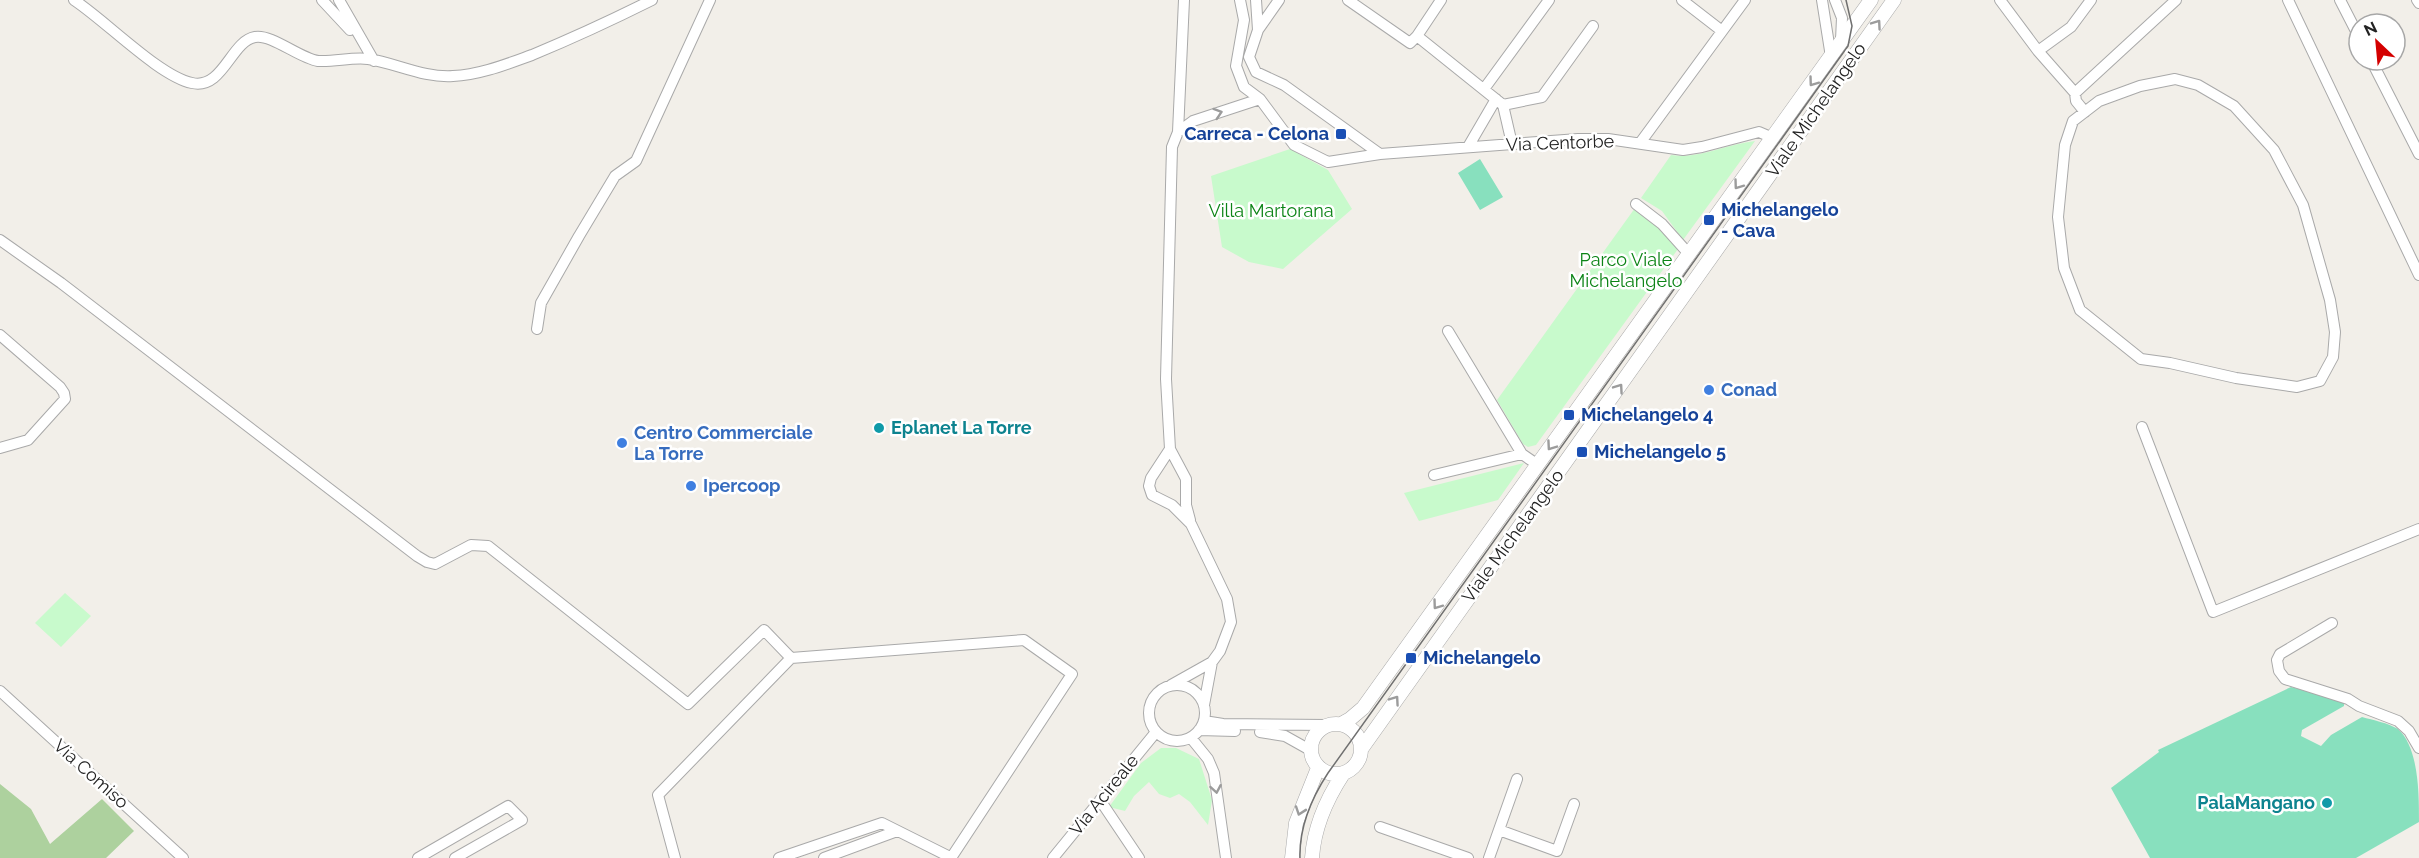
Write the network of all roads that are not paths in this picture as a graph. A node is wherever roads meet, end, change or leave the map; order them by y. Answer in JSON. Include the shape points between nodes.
{"nodes":[{"id":1,"x":74,"y":0,"type":"edge"},
{"id":2,"x":322,"y":0,"type":"edge"},
{"id":3,"x":339,"y":0,"type":"edge"},
{"id":4,"x":652,"y":0,"type":"edge"},
{"id":5,"x":710,"y":0,"type":"edge"},
{"id":6,"x":1184,"y":0,"type":"edge"},
{"id":7,"x":1240,"y":0,"type":"edge"},
{"id":8,"x":1256,"y":0,"type":"edge"},
{"id":9,"x":1279,"y":0,"type":"edge"},
{"id":10,"x":1348,"y":0,"type":"edge"},
{"id":11,"x":1441,"y":0,"type":"edge"},
{"id":12,"x":1549,"y":0,"type":"edge"},
{"id":13,"x":1682,"y":0,"type":"edge"},
{"id":14,"x":1745,"y":0,"type":"edge"},
{"id":15,"x":1822,"y":0,"type":"edge"},
{"id":16,"x":1835,"y":0,"type":"edge"},
{"id":17,"x":1871,"y":0,"type":"edge"},
{"id":18,"x":1894,"y":0,"type":"edge"},
{"id":19,"x":2000,"y":0,"type":"edge"},
{"id":20,"x":2091,"y":0,"type":"edge"},
{"id":21,"x":2176,"y":0,"type":"edge"},
{"id":22,"x":2288,"y":0,"type":"edge"},
{"id":23,"x":2340,"y":0,"type":"edge"},
{"id":24,"x":2347,"y":14,"type":"edge"},
{"id":25,"x":1593,"y":26,"type":"dead end"},
{"id":26,"x":1258,"y":30,"type":"junction"},
{"id":27,"x":1722,"y":31,"type":"junction"},
{"id":28,"x":1417,"y":36,"type":"junction"},
{"id":29,"x":364,"y":45,"type":"junction"},
{"id":30,"x":2038,"y":51,"type":"junction"},
{"id":31,"x":1835,"y":52,"type":"junction"},
{"id":32,"x":374,"y":61,"type":"junction"},
{"id":33,"x":2377,"y":72,"type":"edge"},
{"id":34,"x":1484,"y":89,"type":"junction"},
{"id":35,"x":2075,"y":93,"type":"junction"},
{"id":36,"x":1260,"y":99,"type":"junction"},
{"id":37,"x":1500,"y":102,"type":"junction"},
{"id":38,"x":2085,"y":112,"type":"junction"},
{"id":39,"x":1178,"y":132,"type":"junction"},
{"id":40,"x":1773,"y":138,"type":"junction"},
{"id":41,"x":1640,"y":143,"type":"junction"},
{"id":42,"x":1512,"y":144,"type":"junction"},
{"id":43,"x":1468,"y":147,"type":"junction"},
{"id":44,"x":1380,"y":154,"type":"junction"},
{"id":45,"x":2419,"y":154,"type":"edge"},
{"id":46,"x":1636,"y":204,"type":"dead end"},
{"id":47,"x":0,"y":240,"type":"edge"},
{"id":48,"x":1689,"y":254,"type":"junction"},
{"id":49,"x":2419,"y":275,"type":"edge"},
{"id":50,"x":537,"y":329,"type":"dead end"},
{"id":51,"x":1448,"y":331,"type":"dead end"},
{"id":52,"x":0,"y":335,"type":"edge"},
{"id":53,"x":2142,"y":427,"type":"dead end"},
{"id":54,"x":0,"y":448,"type":"edge"},
{"id":55,"x":1170,"y":448,"type":"junction"},
{"id":56,"x":1522,"y":454,"type":"junction"},
{"id":57,"x":1538,"y":465,"type":"junction"},
{"id":58,"x":1156,"y":471,"type":"junction"},
{"id":59,"x":1182,"y":471,"type":"junction"},
{"id":60,"x":1434,"y":475,"type":"dead end"},
{"id":61,"x":1186,"y":488,"type":"junction"},
{"id":62,"x":1160,"y":500,"type":"junction"},
{"id":63,"x":1191,"y":524,"type":"junction"},
{"id":64,"x":2419,"y":530,"type":"edge"},
{"id":65,"x":2332,"y":623,"type":"dead end"},
{"id":66,"x":791,"y":658,"type":"junction"},
{"id":67,"x":1212,"y":662,"type":"junction"},
{"id":68,"x":1171,"y":685,"type":"junction"},
{"id":69,"x":0,"y":691,"type":"edge"},
{"id":70,"x":1204,"y":705,"type":"junction"},
{"id":71,"x":1334,"y":724,"type":"junction"},
{"id":72,"x":1198,"y":730,"type":"junction"},
{"id":73,"x":1156,"y":732,"type":"junction"},
{"id":74,"x":1362,"y":748,"type":"junction"},
{"id":75,"x":2419,"y":748,"type":"edge"},
{"id":76,"x":1310,"y":750,"type":"junction"},
{"id":77,"x":1318,"y":768,"type":"junction"},
{"id":78,"x":1343,"y":774,"type":"junction"},
{"id":79,"x":1517,"y":779,"type":"dead end"},
{"id":80,"x":1100,"y":800,"type":"junction"},
{"id":81,"x":1574,"y":804,"type":"dead end"},
{"id":82,"x":1380,"y":827,"type":"dead end"},
{"id":83,"x":897,"y":831,"type":"junction"},
{"id":84,"x":1499,"y":831,"type":"junction"},
{"id":85,"x":183,"y":858,"type":"edge"},
{"id":86,"x":418,"y":858,"type":"edge"},
{"id":87,"x":455,"y":858,"type":"edge"},
{"id":88,"x":675,"y":858,"type":"edge"},
{"id":89,"x":780,"y":858,"type":"edge"},
{"id":90,"x":824,"y":858,"type":"edge"},
{"id":91,"x":952,"y":858,"type":"edge"},
{"id":92,"x":1053,"y":858,"type":"edge"},
{"id":93,"x":1139,"y":858,"type":"edge"},
{"id":94,"x":1226,"y":858,"type":"edge"},
{"id":95,"x":1292,"y":858,"type":"edge"},
{"id":96,"x":1312,"y":858,"type":"edge"},
{"id":97,"x":1468,"y":858,"type":"edge"},
{"id":98,"x":1489,"y":858,"type":"edge"}],
"edges":[{"from":1,"to":32,"type":"street","via":[[171,76],[196,84],[218,74],[246,40],[255,36],[309,59]]},
{"from":2,"to":29,"type":"street"},
{"from":3,"to":29,"type":"street"},
{"from":4,"to":32,"type":"street","via":[[587,33],[500,67],[452,76],[409,71]]},
{"from":5,"to":50,"type":"street","via":[[636,161],[615,176],[585,226],[541,303]]},
{"from":6,"to":39,"type":"street"},
{"from":7,"to":36,"type":"street","name":"Via Centorbe","via":[[1245,20],[1236,66],[1244,87]]},
{"from":8,"to":26,"type":"street"},
{"from":9,"to":26,"type":"street"},
{"from":10,"to":28,"type":"street","via":[[1410,43]]},
{"from":11,"to":28,"type":"street"},
{"from":12,"to":34,"type":"street"},
{"from":13,"to":27,"type":"street"},
{"from":14,"to":27,"type":"street"},
{"from":15,"to":31,"type":"street"},
{"from":16,"to":31,"type":"street","via":[[1843,27]]},
{"from":17,"to":31,"type":"street","name":"Viale Michelangelo"},
{"from":74,"to":18,"type":"street","name":"Viale Michelangelo","one_way":true},
{"from":19,"to":30,"type":"street"},
{"from":20,"to":30,"type":"street","via":[[2071,27]]},
{"from":21,"to":35,"type":"street"},
{"from":22,"to":49,"type":"street"},
{"from":23,"to":24,"type":"street"},
{"from":25,"to":37,"type":"street","via":[[1542,98]]},
{"from":26,"to":44,"type":"street","via":[[1249,57],[1256,72],[1284,85]]},
{"from":27,"to":41,"type":"street"},
{"from":28,"to":34,"type":"street"},
{"from":29,"to":32,"type":"street"},
{"from":30,"to":35,"type":"street"},
{"from":31,"to":40,"type":"street","name":"Viale Michelangelo","one_way":true},
{"from":33,"to":45,"type":"street"},
{"from":34,"to":37,"type":"street"},
{"from":35,"to":38,"type":"street"},
{"from":39,"to":36,"type":"street","one_way":true,"via":[[1193,121]]},
{"from":36,"to":44,"type":"street","name":"Via Centorbe","via":[[1294,145],[1328,162]]},
{"from":37,"to":42,"type":"street"},
{"from":37,"to":43,"type":"street"},
{"from":38,"to":38,"type":"street","via":[[2099,101],[2175,79],[2198,85],[2234,106],[2274,150],[2303,205],[2330,300],[2335,332],[2333,357],[2320,381],[2297,387],[2141,359],[2080,310],[2064,268],[2058,218],[2065,145],[2073,121]]},
{"from":39,"to":55,"type":"street","via":[[1173,147],[1166,379]]},
{"from":40,"to":41,"type":"street","name":"Via Centorbe","via":[[1759,132],[1692,150]]},
{"from":40,"to":48,"type":"street","name":"Viale Michelangelo","one_way":true},
{"from":41,"to":42,"type":"street","name":"Via Centorbe","via":[[1578,139]]},
{"from":42,"to":43,"type":"street","name":"Via Centorbe"},
{"from":43,"to":44,"type":"street","name":"Via Centorbe"},
{"from":46,"to":48,"type":"street","via":[[1662,224]]},
{"from":47,"to":66,"type":"street","via":[[417,556],[435,564],[471,545],[488,546],[688,704],[764,630]]},
{"from":48,"to":57,"type":"street","name":"Viale Michelangelo","one_way":true},
{"from":51,"to":56,"type":"street"},
{"from":52,"to":54,"type":"street","via":[[60,387],[65,399],[28,440]]},
{"from":53,"to":64,"type":"street","via":[[2213,612]]},
{"from":55,"to":58,"type":"street"},
{"from":55,"to":59,"type":"street"},
{"from":56,"to":57,"type":"street"},
{"from":56,"to":60,"type":"street"},
{"from":57,"to":71,"type":"street","name":"Viale Michelangelo","one_way":true,"via":[[1363,708],[1350,719]]},
{"from":58,"to":59,"type":"street","via":[[1165,466]]},
{"from":58,"to":62,"type":"street","via":[[1149,486],[1152,495]]},
{"from":59,"to":61,"type":"street"},
{"from":61,"to":62,"type":"street","via":[[1180,498]]},
{"from":61,"to":63,"type":"street"},
{"from":62,"to":63,"type":"street","via":[[1172,505]]},
{"from":63,"to":67,"type":"street","via":[[1227,599],[1231,622]]},
{"from":65,"to":75,"type":"street","via":[[2280,654],[2279,671],[2285,679],[2348,699],[2398,721]]},
{"from":66,"to":88,"type":"street","via":[[658,795]]},
{"from":66,"to":91,"type":"street","via":[[1024,640],[1072,674]]},
{"from":67,"to":68,"type":"street"},
{"from":67,"to":70,"type":"street"},
{"from":68,"to":70,"type":"street","via":[[1188,686]]},
{"from":68,"to":73,"type":"street","via":[[1156,693],[1148,708]]},
{"from":69,"to":85,"type":"street","name":"Via Comiso"},
{"from":70,"to":72,"type":"street"},
{"from":71,"to":72,"type":"street"},
{"from":71,"to":74,"type":"street","via":[[1352,729]]},
{"from":71,"to":76,"type":"street","via":[[1315,735]]},
{"from":72,"to":73,"type":"street","via":[[1173,741]]},
{"from":72,"to":76,"type":"street","via":[[1276,733]]},
{"from":72,"to":94,"type":"street","one_way":true,"via":[[1214,773]]},
{"from":73,"to":80,"type":"street","name":"Via Acireale"},
{"from":74,"to":78,"type":"street","via":[[1356,764]]},
{"from":76,"to":77,"type":"street"},
{"from":77,"to":78,"type":"street"},
{"from":77,"to":95,"type":"street","one_way":true,"via":[[1299,810]]},
{"from":78,"to":96,"type":"street","via":[[1320,817]]},
{"from":79,"to":84,"type":"street"},
{"from":80,"to":92,"type":"street","name":"Via Acireale"},
{"from":80,"to":93,"type":"street"},
{"from":81,"to":84,"type":"street","via":[[1557,851]]},
{"from":82,"to":97,"type":"street"},
{"from":83,"to":89,"type":"street","via":[[882,823]]},
{"from":83,"to":90,"type":"street"},
{"from":83,"to":91,"type":"street"},
{"from":84,"to":98,"type":"street"},
{"from":86,"to":87,"type":"street","via":[[508,807],[522,820]]}]}
